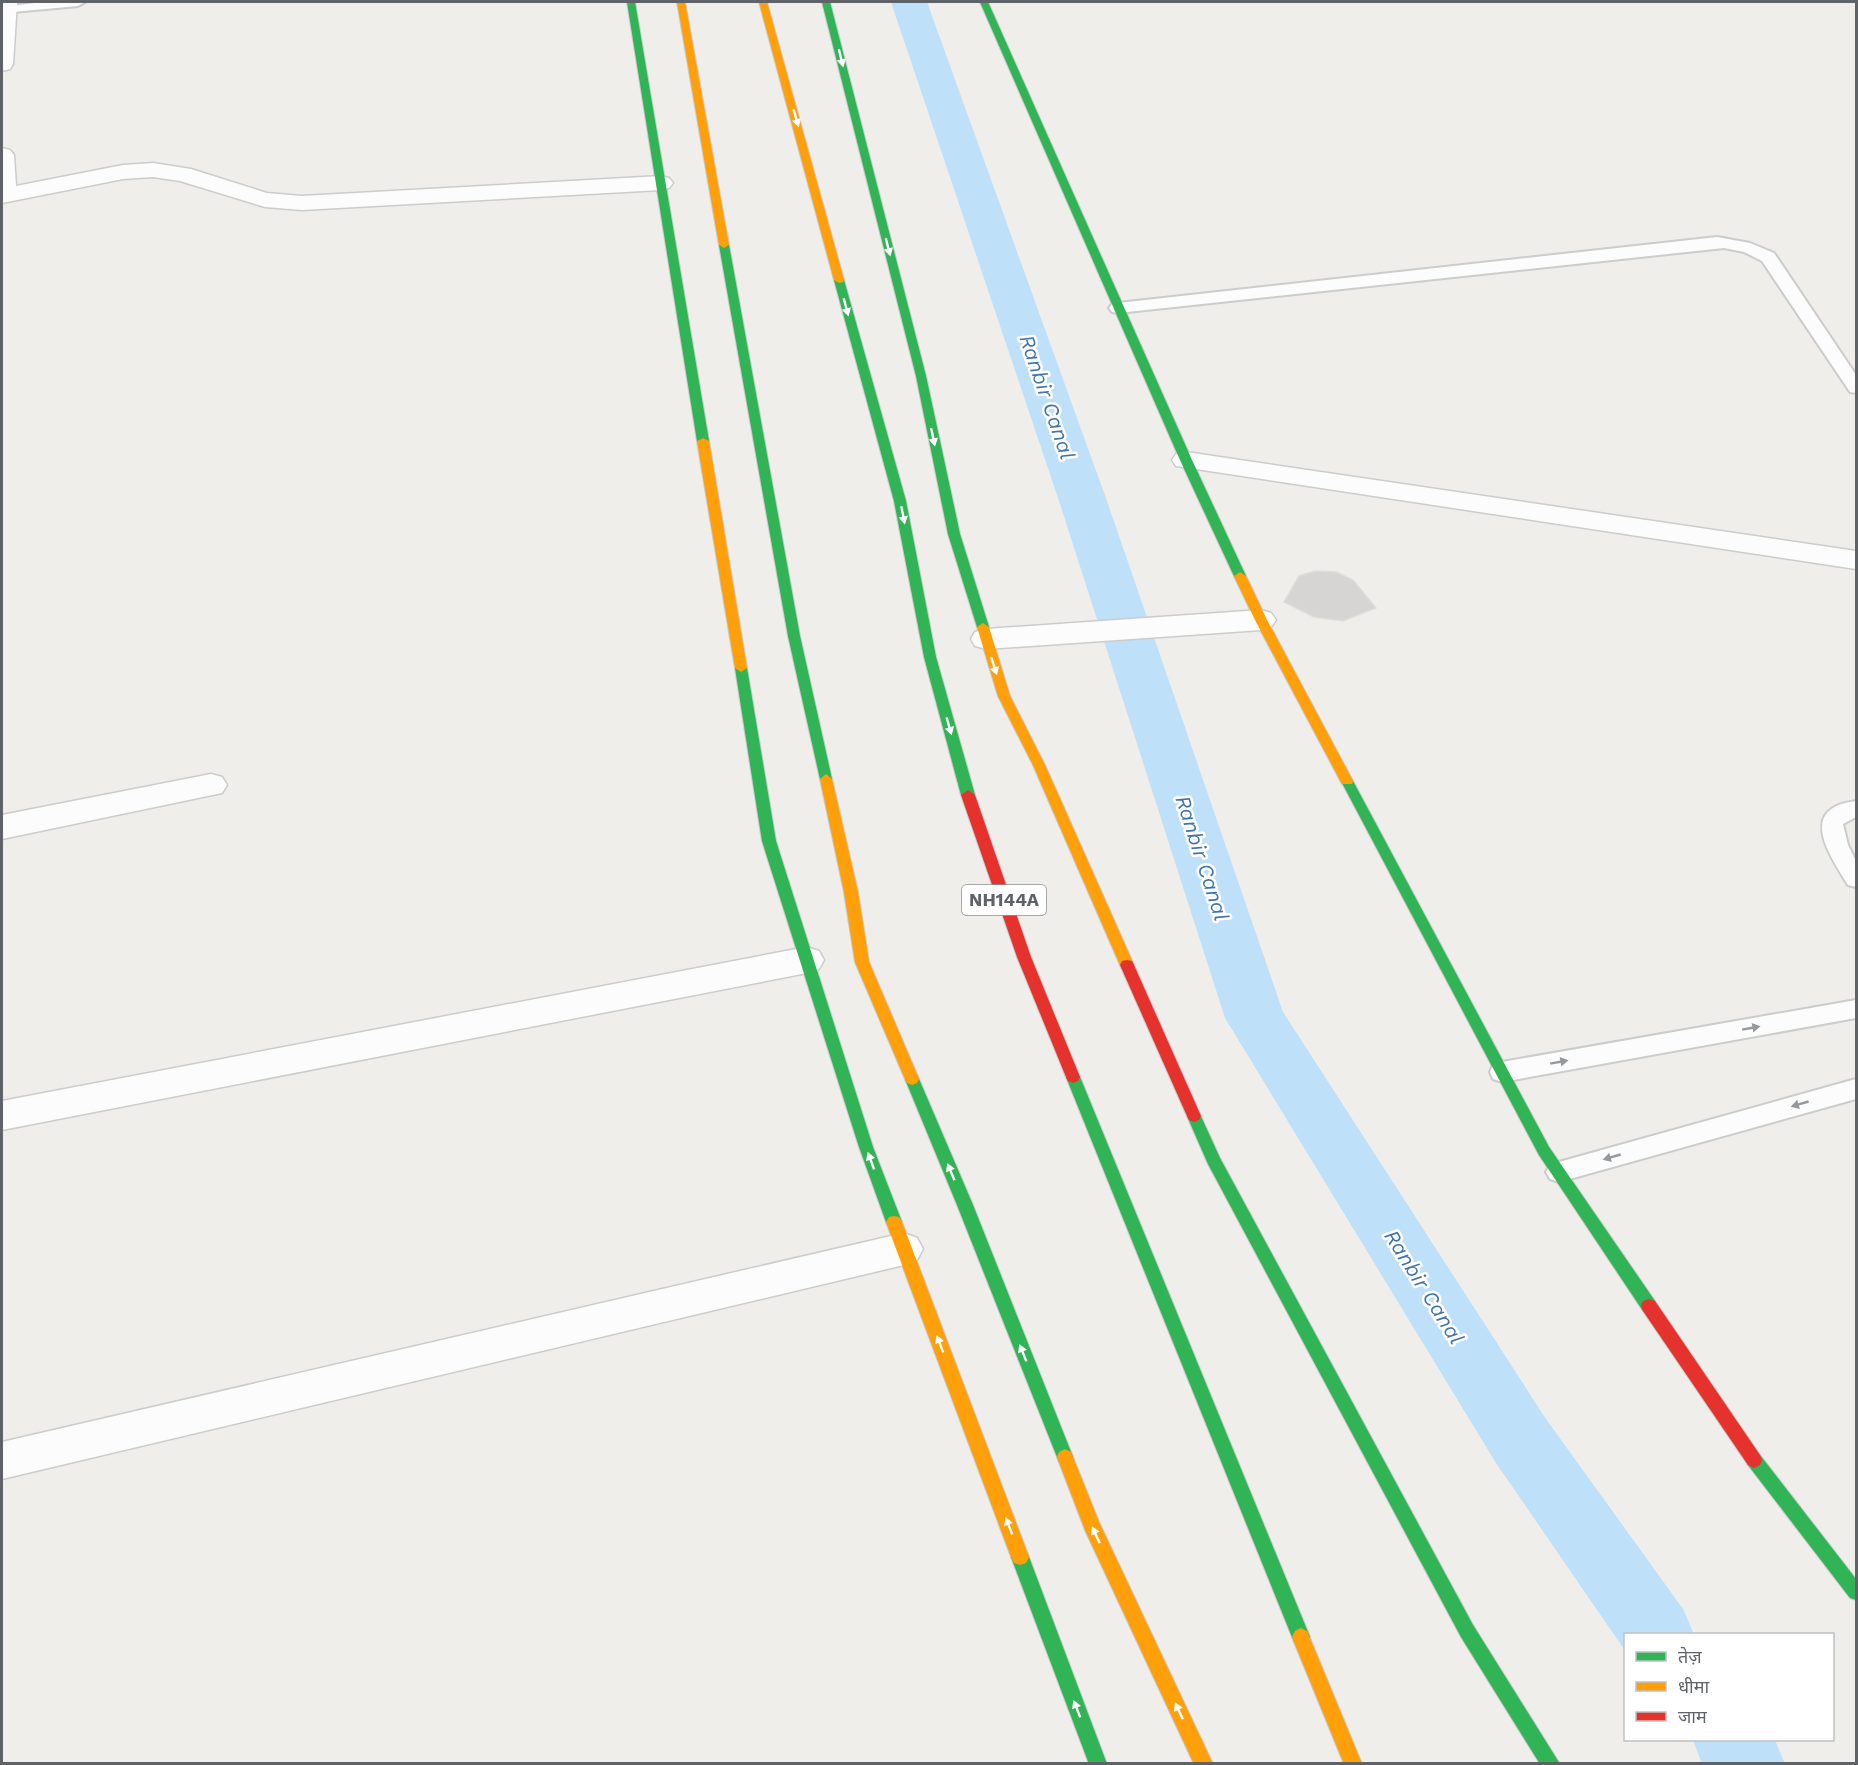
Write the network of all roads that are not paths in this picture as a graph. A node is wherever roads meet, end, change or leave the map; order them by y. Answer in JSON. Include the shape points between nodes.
{"nodes":[{"id":1,"x":78,"y":2,"type":"edge"},
{"id":2,"x":632,"y":2,"type":"edge"},
{"id":3,"x":681,"y":2,"type":"edge"},
{"id":4,"x":763,"y":2,"type":"edge"},
{"id":5,"x":826,"y":2,"type":"edge"},
{"id":6,"x":984,"y":2,"type":"edge"},
{"id":7,"x":6,"y":6,"type":"edge"},
{"id":8,"x":2,"y":64,"type":"edge"},
{"id":9,"x":2,"y":156,"type":"edge"},
{"id":10,"x":661,"y":183,"type":"junction"},
{"id":11,"x":3,"y":196,"type":"edge"},
{"id":12,"x":1118,"y":308,"type":"junction"},
{"id":13,"x":1857,"y":388,"type":"edge"},
{"id":14,"x":1186,"y":460,"type":"junction"},
{"id":15,"x":1857,"y":560,"type":"edge"},
{"id":16,"x":1261,"y":620,"type":"junction"},
{"id":17,"x":986,"y":639,"type":"junction"},
{"id":18,"x":211,"y":785,"type":"dead end"},
{"id":19,"x":1857,"y":808,"type":"edge"},
{"id":20,"x":2,"y":827,"type":"edge"},
{"id":21,"x":1857,"y":879,"type":"edge"},
{"id":22,"x":807,"y":960,"type":"junction"},
{"id":23,"x":1857,"y":1009,"type":"edge"},
{"id":24,"x":1502,"y":1072,"type":"junction"},
{"id":25,"x":1857,"y":1089,"type":"edge"},
{"id":26,"x":2,"y":1116,"type":"edge"},
{"id":27,"x":1559,"y":1172,"type":"junction"},
{"id":28,"x":904,"y":1250,"type":"junction"},
{"id":29,"x":2,"y":1461,"type":"edge"},
{"id":30,"x":1857,"y":1592,"type":"edge"},
{"id":31,"x":1098,"y":1764,"type":"edge"},
{"id":32,"x":1204,"y":1764,"type":"edge"},
{"id":33,"x":1353,"y":1764,"type":"edge"},
{"id":34,"x":1551,"y":1764,"type":"edge"}],
"edges":[{"from":1,"to":7,"type":"lane"},
{"from":2,"to":10,"type":"main road"},
{"from":32,"to":3,"type":"main road","one_way":true,"via":[[1091,1524],[951,1171],[862,962],[851,892],[794,636]]},
{"from":4,"to":33,"type":"main road","number":"NH144A","one_way":true,"via":[[900,501],[930,657],[970,804],[1024,957]]},
{"from":5,"to":17,"type":"main road","one_way":true,"via":[[921,376],[954,534]]},
{"from":6,"to":12,"type":"main road"},
{"from":7,"to":8,"type":"street"},
{"from":9,"to":11,"type":"street"},
{"from":10,"to":11,"type":"street","via":[[302,203],[265,200],[183,174],[153,170],[123,172]]},
{"from":10,"to":22,"type":"main road","via":[[769,842]]},
{"from":12,"to":13,"type":"lane","via":[[1737,243],[1768,257]]},
{"from":12,"to":14,"type":"main road"},
{"from":14,"to":15,"type":"street"},
{"from":14,"to":16,"type":"main road"},
{"from":16,"to":17,"type":"street"},
{"from":16,"to":24,"type":"main road"},
{"from":17,"to":34,"type":"main road","one_way":true,"via":[[1004,696],[1039,765],[1214,1160],[1467,1631]]},
{"from":18,"to":20,"type":"street"},
{"from":19,"to":21,"type":"lane","via":[[1832,821],[1832,832],[1836,848]]},
{"from":22,"to":26,"type":"street"},
{"from":28,"to":22,"type":"main road","one_way":true,"via":[[866,1146]]},
{"from":24,"to":23,"type":"lane","one_way":true},
{"from":24,"to":27,"type":"main road"},
{"from":25,"to":27,"type":"lane","one_way":true},
{"from":27,"to":30,"type":"main road","via":[[1769,1482]]},
{"from":28,"to":29,"type":"street"},
{"from":31,"to":28,"type":"main road","one_way":true}]}
